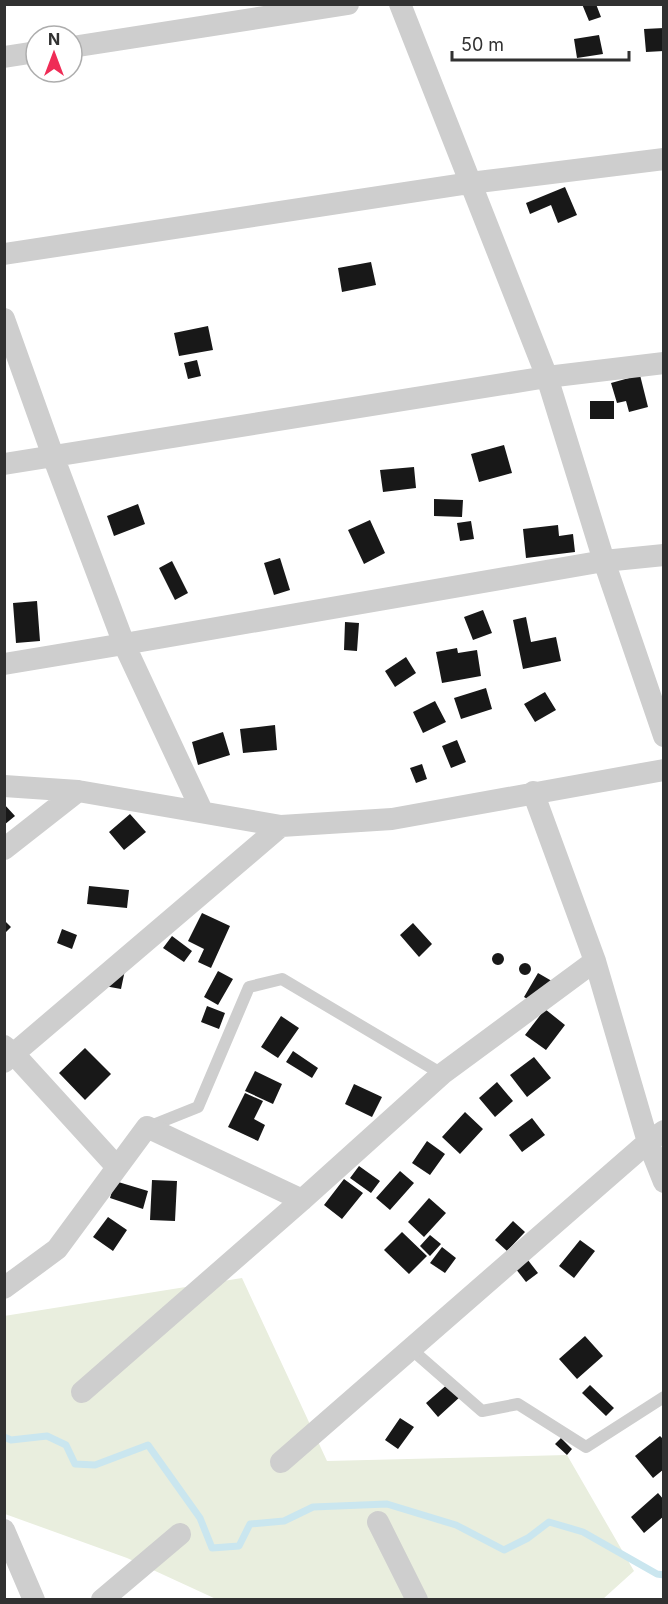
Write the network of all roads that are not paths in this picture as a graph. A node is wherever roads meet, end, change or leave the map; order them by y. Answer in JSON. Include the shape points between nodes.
{"nodes":[{"id":1,"x":348,"y":4,"type":"edge"},
{"id":2,"x":400,"y":4,"type":"edge"},
{"id":3,"x":84,"y":45,"type":"edge"},
{"id":4,"x":24,"y":54,"type":"edge"},
{"id":5,"x":4,"y":57,"type":"edge"},
{"id":6,"x":663,"y":159,"type":"edge"},
{"id":7,"x":470,"y":183,"type":"junction"},
{"id":8,"x":4,"y":254,"type":"edge"},
{"id":9,"x":4,"y":319,"type":"edge"},
{"id":10,"x":663,"y":363,"type":"edge"},
{"id":11,"x":547,"y":377,"type":"junction"},
{"id":12,"x":54,"y":456,"type":"junction"},
{"id":13,"x":4,"y":464,"type":"edge"},
{"id":14,"x":663,"y":555,"type":"edge"},
{"id":15,"x":604,"y":561,"type":"junction"},
{"id":16,"x":124,"y":644,"type":"junction"},
{"id":17,"x":4,"y":664,"type":"edge"},
{"id":18,"x":663,"y":736,"type":"edge"},
{"id":19,"x":663,"y":770,"type":"edge"},
{"id":20,"x":4,"y":786,"type":"edge"},
{"id":21,"x":78,"y":791,"type":"junction"},
{"id":22,"x":533,"y":792,"type":"junction"},
{"id":23,"x":201,"y":811,"type":"junction"},
{"id":24,"x":281,"y":826,"type":"junction"},
{"id":25,"x":4,"y":849,"type":"edge"},
{"id":26,"x":595,"y":961,"type":"junction"},
{"id":27,"x":8,"y":1054,"type":"edge"},
{"id":28,"x":441,"y":1074,"type":"junction"},
{"id":29,"x":147,"y":1127,"type":"junction"},
{"id":30,"x":656,"y":1137,"type":"edge"},
{"id":31,"x":117,"y":1167,"type":"junction"},
{"id":32,"x":663,"y":1182,"type":"edge"},
{"id":33,"x":302,"y":1200,"type":"junction"},
{"id":34,"x":4,"y":1288,"type":"edge"},
{"id":35,"x":411,"y":1349,"type":"junction"},
{"id":36,"x":82,"y":1392,"type":"dead end"},
{"id":37,"x":663,"y":1397,"type":"edge"},
{"id":38,"x":281,"y":1462,"type":"dead end"},
{"id":39,"x":378,"y":1522,"type":"dead end"},
{"id":40,"x":4,"y":1530,"type":"edge"},
{"id":41,"x":180,"y":1534,"type":"dead end"},
{"id":42,"x":413,"y":1598,"type":"edge"},
{"id":43,"x":34,"y":1599,"type":"edge"},
{"id":44,"x":102,"y":1599,"type":"edge"}],
"edges":[{"from":1,"to":3,"type":"street"},
{"from":2,"to":7,"type":"street"},
{"from":4,"to":5,"type":"street"},
{"from":6,"to":7,"type":"street"},
{"from":7,"to":8,"type":"street"},
{"from":7,"to":11,"type":"street"},
{"from":9,"to":12,"type":"street"},
{"from":10,"to":11,"type":"street"},
{"from":11,"to":12,"type":"street"},
{"from":11,"to":15,"type":"street"},
{"from":12,"to":13,"type":"street"},
{"from":12,"to":16,"type":"street"},
{"from":14,"to":15,"type":"street"},
{"from":15,"to":16,"type":"street"},
{"from":15,"to":18,"type":"street"},
{"from":16,"to":17,"type":"street"},
{"from":16,"to":23,"type":"street"},
{"from":19,"to":22,"type":"street"},
{"from":20,"to":21,"type":"street"},
{"from":21,"to":23,"type":"street"},
{"from":21,"to":25,"type":"street"},
{"from":22,"to":24,"type":"street","via":[[392,819]]},
{"from":22,"to":26,"type":"street"},
{"from":23,"to":24,"type":"street"},
{"from":24,"to":27,"type":"street"},
{"from":26,"to":28,"type":"street"},
{"from":26,"to":30,"type":"street"},
{"from":27,"to":31,"type":"street"},
{"from":28,"to":29,"type":"lane","via":[[282,979],[249,987],[198,1107]]},
{"from":28,"to":33,"type":"street"},
{"from":29,"to":31,"type":"street"},
{"from":29,"to":33,"type":"street"},
{"from":30,"to":32,"type":"street"},
{"from":30,"to":35,"type":"street"},
{"from":31,"to":34,"type":"street","via":[[57,1249]]},
{"from":33,"to":36,"type":"street"},
{"from":35,"to":37,"type":"lane","via":[[482,1411],[518,1404],[586,1447]]},
{"from":35,"to":38,"type":"street"},
{"from":39,"to":42,"type":"street"},
{"from":40,"to":43,"type":"street"},
{"from":41,"to":44,"type":"street"}]}
